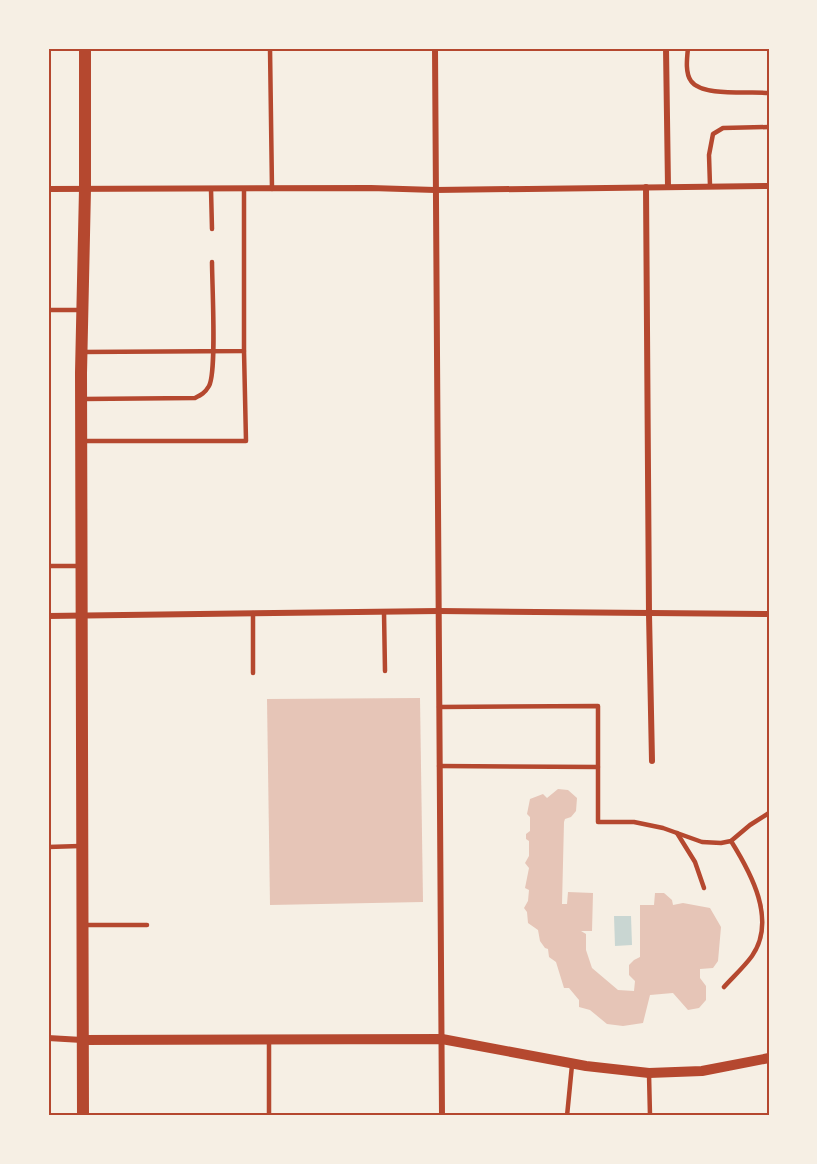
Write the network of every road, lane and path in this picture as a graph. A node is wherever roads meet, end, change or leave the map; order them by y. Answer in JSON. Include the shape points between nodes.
{"nodes":[{"id":1,"x":85,"y":48,"type":"edge"},
{"id":2,"x":270,"y":48,"type":"edge"},
{"id":3,"x":435,"y":48,"type":"edge"},
{"id":4,"x":666,"y":48,"type":"edge"},
{"id":5,"x":688,"y":48,"type":"edge"},
{"id":6,"x":769,"y":93,"type":"edge"},
{"id":7,"x":769,"y":127,"type":"edge"},
{"id":8,"x":710,"y":186,"type":"junction"},
{"id":9,"x":769,"y":186,"type":"edge"},
{"id":10,"x":646,"y":187,"type":"junction"},
{"id":11,"x":668,"y":187,"type":"junction"},
{"id":12,"x":48,"y":189,"type":"edge"},
{"id":13,"x":85,"y":189,"type":"junction"},
{"id":14,"x":211,"y":189,"type":"junction"},
{"id":15,"x":244,"y":189,"type":"junction"},
{"id":16,"x":272,"y":189,"type":"junction"},
{"id":17,"x":435,"y":190,"type":"junction"},
{"id":18,"x":212,"y":229,"type":"dead end"},
{"id":19,"x":212,"y":262,"type":"dead end"},
{"id":20,"x":48,"y":310,"type":"edge"},
{"id":21,"x":82,"y":310,"type":"junction"},
{"id":22,"x":244,"y":351,"type":"junction"},
{"id":23,"x":81,"y":352,"type":"junction"},
{"id":24,"x":212,"y":352,"type":"junction"},
{"id":25,"x":81,"y":399,"type":"junction"},
{"id":26,"x":81,"y":441,"type":"junction"},
{"id":27,"x":48,"y":566,"type":"edge"},
{"id":28,"x":81,"y":566,"type":"junction"},
{"id":29,"x":439,"y":611,"type":"junction"},
{"id":30,"x":384,"y":612,"type":"junction"},
{"id":31,"x":253,"y":613,"type":"junction"},
{"id":32,"x":649,"y":614,"type":"junction"},
{"id":33,"x":769,"y":614,"type":"edge"},
{"id":34,"x":81,"y":615,"type":"junction"},
{"id":35,"x":48,"y":616,"type":"edge"},
{"id":36,"x":385,"y":671,"type":"dead end"},
{"id":37,"x":253,"y":674,"type":"dead end"},
{"id":38,"x":439,"y":707,"type":"junction"},
{"id":39,"x":652,"y":761,"type":"dead end"},
{"id":40,"x":440,"y":766,"type":"junction"},
{"id":41,"x":598,"y":767,"type":"junction"},
{"id":42,"x":769,"y":813,"type":"edge"},
{"id":43,"x":677,"y":833,"type":"junction"},
{"id":44,"x":731,"y":841,"type":"junction"},
{"id":45,"x":82,"y":846,"type":"junction"},
{"id":46,"x":48,"y":847,"type":"edge"},
{"id":47,"x":704,"y":888,"type":"dead end"},
{"id":48,"x":83,"y":925,"type":"junction"},
{"id":49,"x":147,"y":925,"type":"dead end"},
{"id":50,"x":724,"y":987,"type":"dead end"},
{"id":51,"x":48,"y":1038,"type":"edge"},
{"id":52,"x":442,"y":1039,"type":"junction"},
{"id":53,"x":82,"y":1040,"type":"junction"},
{"id":54,"x":269,"y":1040,"type":"junction"},
{"id":55,"x":769,"y":1058,"type":"edge"},
{"id":56,"x":572,"y":1063,"type":"junction"},
{"id":57,"x":650,"y":1073,"type":"junction"},
{"id":58,"x":83,"y":1116,"type":"edge"},
{"id":59,"x":269,"y":1116,"type":"edge"},
{"id":60,"x":442,"y":1116,"type":"edge"},
{"id":61,"x":567,"y":1116,"type":"edge"},
{"id":62,"x":650,"y":1116,"type":"edge"}],
"edges":[{"from":1,"to":13,"type":"main road"},
{"from":2,"to":16,"type":"lane"},
{"from":3,"to":17,"type":"street"},
{"from":4,"to":11,"type":"street"},
{"from":5,"to":6,"type":"lane","via":[[690,80],[698,87],[715,92]]},
{"from":7,"to":8,"type":"lane","via":[[723,128],[713,134]]},
{"from":8,"to":9,"type":"street"},
{"from":8,"to":11,"type":"street"},
{"from":10,"to":11,"type":"street"},
{"from":10,"to":17,"type":"street"},
{"from":10,"to":32,"type":"street"},
{"from":12,"to":13,"type":"street"},
{"from":13,"to":14,"type":"street"},
{"from":13,"to":21,"type":"main road"},
{"from":14,"to":15,"type":"street"},
{"from":14,"to":18,"type":"lane"},
{"from":15,"to":16,"type":"street"},
{"from":15,"to":22,"type":"lane"},
{"from":16,"to":17,"type":"street"},
{"from":17,"to":29,"type":"street"},
{"from":19,"to":24,"type":"lane"},
{"from":20,"to":21,"type":"lane"},
{"from":21,"to":23,"type":"main road"},
{"from":22,"to":24,"type":"lane"},
{"from":22,"to":26,"type":"lane","via":[[246,441]]},
{"from":23,"to":24,"type":"lane"},
{"from":23,"to":25,"type":"main road"},
{"from":24,"to":25,"type":"lane","via":[[210,384],[203,395],[195,398]]},
{"from":25,"to":26,"type":"main road"},
{"from":26,"to":28,"type":"main road"},
{"from":27,"to":28,"type":"lane"},
{"from":28,"to":34,"type":"main road"},
{"from":29,"to":30,"type":"street"},
{"from":29,"to":32,"type":"street"},
{"from":29,"to":38,"type":"street"},
{"from":30,"to":31,"type":"street"},
{"from":30,"to":36,"type":"lane"},
{"from":31,"to":34,"type":"street"},
{"from":31,"to":37,"type":"lane"},
{"from":32,"to":33,"type":"street"},
{"from":32,"to":39,"type":"street"},
{"from":34,"to":35,"type":"street"},
{"from":34,"to":45,"type":"main road"},
{"from":38,"to":40,"type":"street"},
{"from":38,"to":41,"type":"lane","via":[[598,706]]},
{"from":40,"to":41,"type":"lane"},
{"from":40,"to":52,"type":"street"},
{"from":41,"to":43,"type":"lane","via":[[598,822],[634,822]]},
{"from":42,"to":44,"type":"lane"},
{"from":43,"to":44,"type":"lane","via":[[702,842]]},
{"from":43,"to":47,"type":"lane","via":[[695,862]]},
{"from":44,"to":50,"type":"lane","via":[[753,879],[762,923],[753,955]]},
{"from":45,"to":46,"type":"lane"},
{"from":45,"to":48,"type":"main road"},
{"from":48,"to":49,"type":"lane"},
{"from":48,"to":53,"type":"main road"},
{"from":51,"to":53,"type":"street"},
{"from":52,"to":54,"type":"street"},
{"from":52,"to":56,"type":"street"},
{"from":52,"to":60,"type":"street"},
{"from":53,"to":54,"type":"street"},
{"from":53,"to":58,"type":"main road"},
{"from":54,"to":59,"type":"lane"},
{"from":55,"to":57,"type":"street","via":[[702,1071]]},
{"from":56,"to":57,"type":"street"},
{"from":56,"to":61,"type":"lane"},
{"from":57,"to":62,"type":"lane"}]}
